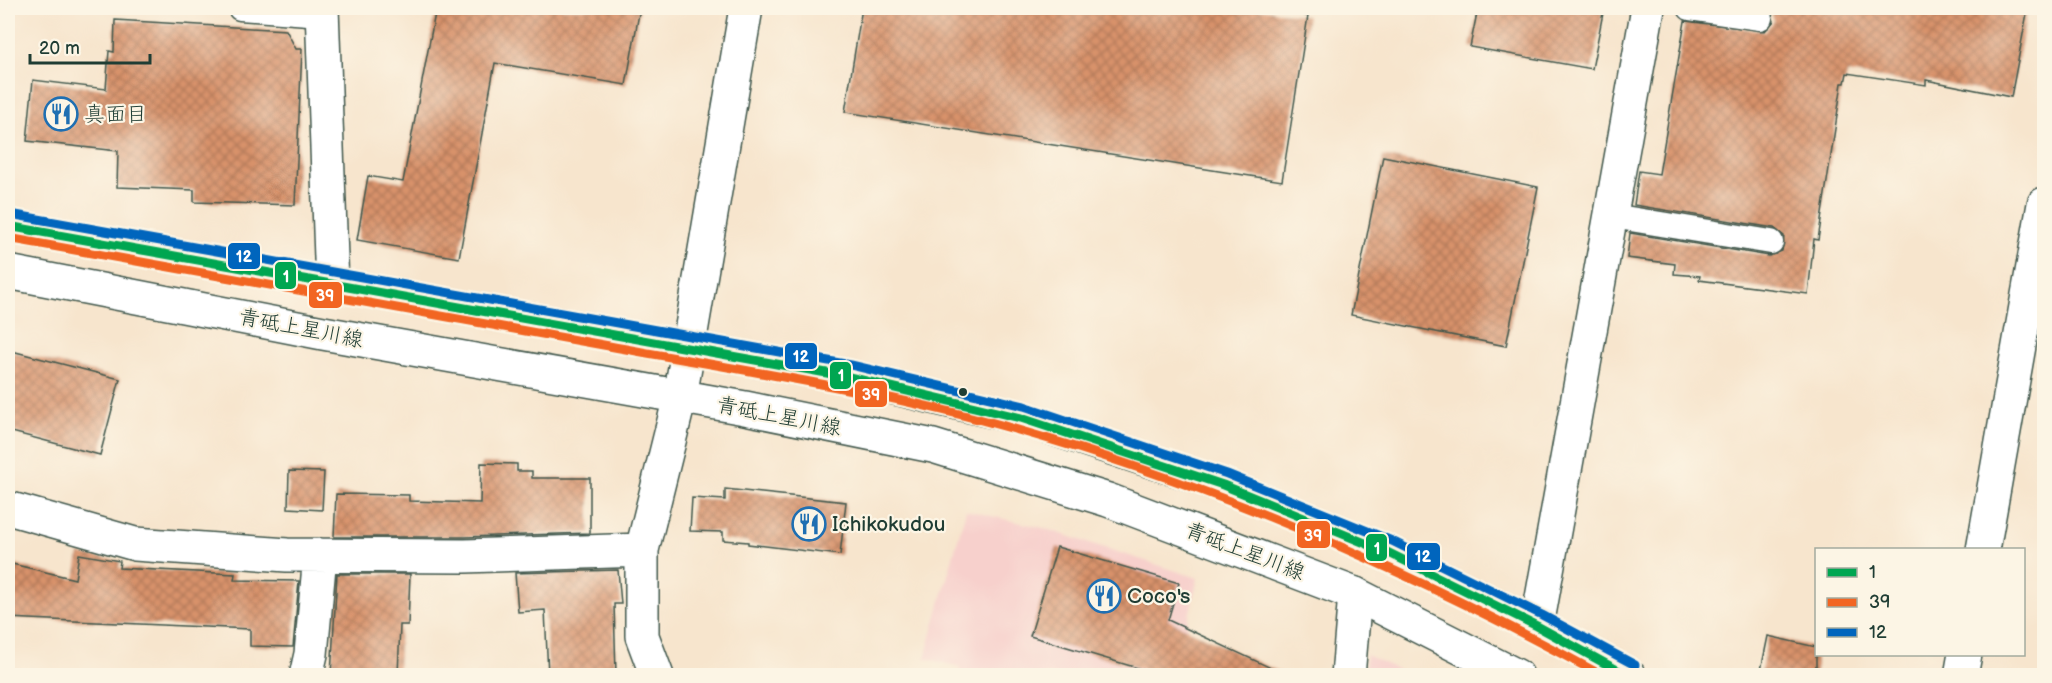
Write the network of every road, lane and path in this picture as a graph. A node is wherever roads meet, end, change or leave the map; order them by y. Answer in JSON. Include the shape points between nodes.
{"nodes":[{"id":1,"x":240,"y":8,"type":"edge"},
{"id":2,"x":746,"y":8,"type":"edge"},
{"id":3,"x":1648,"y":8,"type":"edge"},
{"id":4,"x":1690,"y":8,"type":"edge"},
{"id":5,"x":322,"y":11,"type":"edge"},
{"id":6,"x":1760,"y":18,"type":"dead end"},
{"id":7,"x":2044,"y":204,"type":"edge"},
{"id":8,"x":1612,"y":216,"type":"junction"},
{"id":9,"x":8,"y":226,"type":"edge"},
{"id":10,"x":1771,"y":242,"type":"dead end"},
{"id":11,"x":8,"y":272,"type":"edge"},
{"id":12,"x":332,"y":286,"type":"junction"},
{"id":13,"x":690,"y":348,"type":"junction"},
{"id":14,"x":680,"y":397,"type":"junction"},
{"id":15,"x":8,"y":508,"type":"edge"},
{"id":16,"x":1983,"y":548,"type":"edge"},
{"id":17,"x":642,"y":550,"type":"junction"},
{"id":18,"x":320,"y":555,"type":"junction"},
{"id":19,"x":1355,"y":594,"type":"junction"},
{"id":20,"x":1537,"y":626,"type":"junction"},
{"id":21,"x":1965,"y":656,"type":"edge"},
{"id":22,"x":306,"y":675,"type":"edge"},
{"id":23,"x":657,"y":675,"type":"edge"},
{"id":24,"x":1348,"y":675,"type":"edge"},
{"id":25,"x":1516,"y":675,"type":"edge"},
{"id":26,"x":1629,"y":675,"type":"edge"},
{"id":27,"x":1961,"y":675,"type":"edge"}],
"edges":[{"from":1,"to":5,"type":"lane"},
{"from":2,"to":13,"type":"main road"},
{"from":3,"to":8,"type":"main road"},
{"from":4,"to":6,"type":"lane"},
{"from":5,"to":12,"type":"main road"},
{"from":7,"to":16,"type":"main road"},
{"from":8,"to":10,"type":"lane"},
{"from":8,"to":20,"type":"main road"},
{"from":9,"to":12,"type":"main road"},
{"from":11,"to":14,"type":"main road","name":"青砥上星川線"},
{"from":12,"to":13,"type":"main road"},
{"from":13,"to":14,"type":"main road"},
{"from":13,"to":20,"type":"main road","via":[[849,377],[1022,418],[1222,485],[1387,552]]},
{"from":14,"to":17,"type":"main road"},
{"from":14,"to":19,"type":"main road","name":"青砥上星川線","via":[[933,446],[1108,500]]},
{"from":15,"to":18,"type":"main road","via":[[135,544]]},
{"from":17,"to":18,"type":"main road","via":[[465,556]]},
{"from":17,"to":23,"type":"main road","via":[[642,636]]},
{"from":18,"to":22,"type":"main road"},
{"from":19,"to":24,"type":"main road"},
{"from":19,"to":25,"type":"main road","name":"青砥上星川線"},
{"from":20,"to":26,"type":"main road"},
{"from":21,"to":27,"type":"main road"}]}
